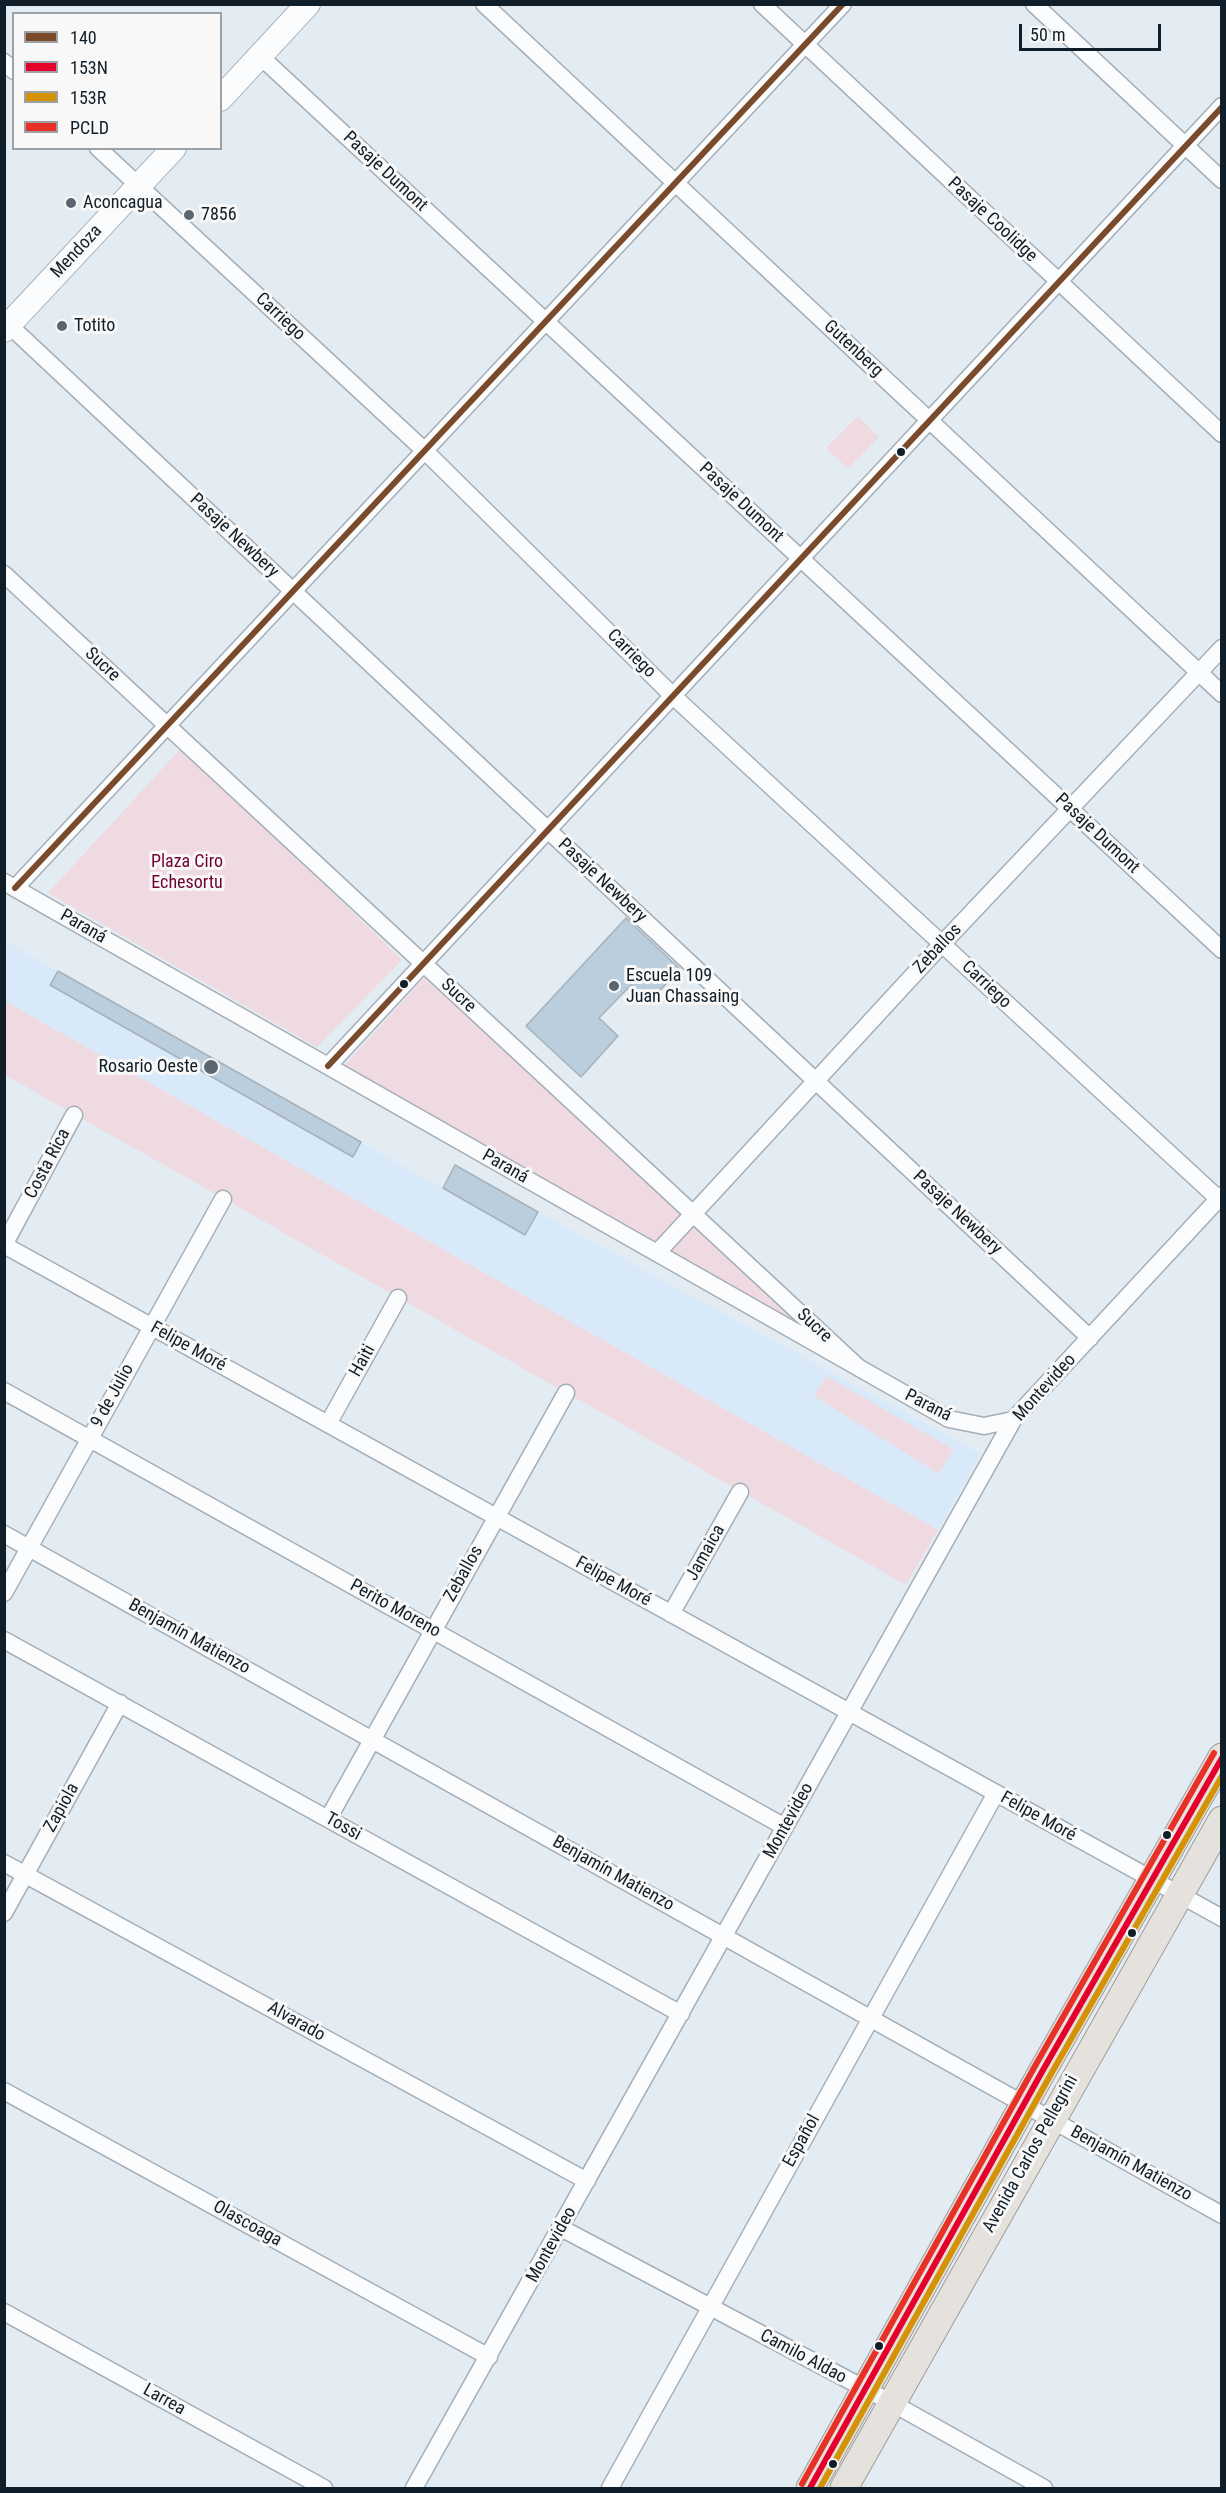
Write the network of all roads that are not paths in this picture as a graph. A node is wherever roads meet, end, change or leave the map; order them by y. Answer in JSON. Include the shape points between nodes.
{"nodes":[{"id":1,"x":309,"y":4,"type":"edge"},
{"id":2,"x":484,"y":4,"type":"edge"},
{"id":3,"x":762,"y":4,"type":"edge"},
{"id":4,"x":843,"y":4,"type":"edge"},
{"id":5,"x":1034,"y":4,"type":"edge"},
{"id":6,"x":805,"y":45,"type":"junction"},
{"id":7,"x":260,"y":56,"type":"junction"},
{"id":8,"x":222,"y":97,"type":"edge"},
{"id":9,"x":1221,"y":106,"type":"edge"},
{"id":10,"x":1186,"y":145,"type":"junction"},
{"id":11,"x":100,"y":150,"type":"edge"},
{"id":12,"x":172,"y":150,"type":"edge"},
{"id":13,"x":1221,"y":180,"type":"edge"},
{"id":14,"x":675,"y":183,"type":"junction"},
{"id":15,"x":139,"y":186,"type":"junction"},
{"id":16,"x":1058,"y":282,"type":"junction"},
{"id":17,"x":546,"y":322,"type":"junction"},
{"id":18,"x":7,"y":328,"type":"edge"},
{"id":19,"x":929,"y":421,"type":"junction"},
{"id":20,"x":1221,"y":434,"type":"edge"},
{"id":21,"x":425,"y":451,"type":"junction"},
{"id":22,"x":801,"y":559,"type":"junction"},
{"id":23,"x":4,"y":574,"type":"edge"},
{"id":24,"x":293,"y":591,"type":"junction"},
{"id":25,"x":1221,"y":648,"type":"edge"},
{"id":26,"x":1198,"y":672,"type":"junction"},
{"id":27,"x":1221,"y":694,"type":"edge"},
{"id":28,"x":672,"y":695,"type":"junction"},
{"id":29,"x":168,"y":725,"type":"junction"},
{"id":30,"x":1071,"y":809,"type":"junction"},
{"id":31,"x":549,"y":831,"type":"junction"},
{"id":32,"x":10,"y":885,"type":"edge"},
{"id":33,"x":942,"y":944,"type":"junction"},
{"id":34,"x":1221,"y":950,"type":"edge"},
{"id":35,"x":425,"y":964,"type":"junction"},
{"id":36,"x":328,"y":1066,"type":"junction"},
{"id":37,"x":817,"y":1082,"type":"junction"},
{"id":38,"x":74,"y":1115,"type":"dead end"},
{"id":39,"x":1220,"y":1198,"type":"edge"},
{"id":40,"x":223,"y":1199,"type":"dead end"},
{"id":41,"x":693,"y":1214,"type":"junction"},
{"id":42,"x":4,"y":1245,"type":"edge"},
{"id":43,"x":657,"y":1253,"type":"junction"},
{"id":44,"x":398,"y":1298,"type":"dead end"},
{"id":45,"x":152,"y":1327,"type":"junction"},
{"id":46,"x":1090,"y":1338,"type":"junction"},
{"id":47,"x":859,"y":1368,"type":"junction"},
{"id":48,"x":4,"y":1391,"type":"edge"},
{"id":49,"x":566,"y":1393,"type":"dead end"},
{"id":50,"x":1013,"y":1420,"type":"junction"},
{"id":51,"x":328,"y":1424,"type":"junction"},
{"id":52,"x":90,"y":1438,"type":"junction"},
{"id":53,"x":740,"y":1492,"type":"dead end"},
{"id":54,"x":496,"y":1517,"type":"junction"},
{"id":55,"x":4,"y":1534,"type":"edge"},
{"id":56,"x":29,"y":1548,"type":"junction"},
{"id":57,"x":4,"y":1593,"type":"edge"},
{"id":58,"x":671,"y":1614,"type":"junction"},
{"id":59,"x":433,"y":1630,"type":"junction"},
{"id":60,"x":4,"y":1640,"type":"edge"},
{"id":61,"x":120,"y":1703,"type":"junction"},
{"id":62,"x":850,"y":1713,"type":"junction"},
{"id":63,"x":372,"y":1740,"type":"junction"},
{"id":64,"x":1221,"y":1757,"type":"edge"},
{"id":65,"x":996,"y":1793,"type":"junction"},
{"id":66,"x":328,"y":1819,"type":"junction"},
{"id":67,"x":1221,"y":1820,"type":"edge"},
{"id":68,"x":786,"y":1827,"type":"junction"},
{"id":69,"x":4,"y":1863,"type":"edge"},
{"id":70,"x":26,"y":1875,"type":"junction"},
{"id":71,"x":1151,"y":1879,"type":"junction"},
{"id":72,"x":1179,"y":1894,"type":"junction"},
{"id":73,"x":4,"y":1913,"type":"edge"},
{"id":74,"x":1221,"y":1918,"type":"edge"},
{"id":75,"x":725,"y":1937,"type":"junction"},
{"id":76,"x":681,"y":2014,"type":"junction"},
{"id":77,"x":871,"y":2019,"type":"junction"},
{"id":78,"x":4,"y":2091,"type":"edge"},
{"id":79,"x":1024,"y":2104,"type":"junction"},
{"id":80,"x":1051,"y":2119,"type":"junction"},
{"id":81,"x":587,"y":2181,"type":"junction"},
{"id":82,"x":1221,"y":2214,"type":"edge"},
{"id":83,"x":561,"y":2228,"type":"junction"},
{"id":84,"x":709,"y":2307,"type":"junction"},
{"id":85,"x":4,"y":2312,"type":"edge"},
{"id":86,"x":489,"y":2357,"type":"junction"},
{"id":87,"x":865,"y":2390,"type":"junction"},
{"id":88,"x":892,"y":2403,"type":"junction"},
{"id":89,"x":324,"y":2488,"type":"edge"},
{"id":90,"x":414,"y":2488,"type":"edge"},
{"id":91,"x":610,"y":2488,"type":"edge"},
{"id":92,"x":810,"y":2488,"type":"edge"},
{"id":93,"x":844,"y":2488,"type":"edge"},
{"id":94,"x":1044,"y":2488,"type":"edge"}],
"edges":[{"from":1,"to":7,"type":"main road"},
{"from":2,"to":14,"type":"street","name":"Gutenberg"},
{"from":3,"to":6,"type":"street","name":"Pasaje Coolidge"},
{"from":4,"to":6,"type":"street"},
{"from":5,"to":10,"type":"street"},
{"from":6,"to":14,"type":"street"},
{"from":6,"to":16,"type":"street","name":"Pasaje Coolidge"},
{"from":7,"to":8,"type":"main road"},
{"from":7,"to":17,"type":"street","name":"Pasaje Dumont"},
{"from":9,"to":10,"type":"street"},
{"from":10,"to":13,"type":"street"},
{"from":10,"to":16,"type":"street"},
{"from":11,"to":15,"type":"street","name":"Carriego"},
{"from":12,"to":15,"type":"main road","name":"Mendoza"},
{"from":14,"to":17,"type":"street"},
{"from":14,"to":19,"type":"street","name":"Gutenberg"},
{"from":15,"to":18,"type":"main road","name":"Mendoza"},
{"from":15,"to":21,"type":"street","name":"Carriego"},
{"from":16,"to":19,"type":"street"},
{"from":16,"to":20,"type":"street","name":"Pasaje Coolidge"},
{"from":17,"to":21,"type":"street"},
{"from":17,"to":22,"type":"street","name":"Pasaje Dumont"},
{"from":18,"to":24,"type":"street","name":"Pasaje Newbery"},
{"from":19,"to":22,"type":"street"},
{"from":19,"to":26,"type":"street","name":"Gutenberg"},
{"from":21,"to":24,"type":"street"},
{"from":21,"to":28,"type":"street","name":"Carriego"},
{"from":22,"to":28,"type":"street"},
{"from":22,"to":30,"type":"street","name":"Pasaje Dumont"},
{"from":23,"to":29,"type":"street","name":"Sucre"},
{"from":24,"to":29,"type":"street"},
{"from":24,"to":31,"type":"street","name":"Pasaje Newbery"},
{"from":25,"to":26,"type":"street","name":"Zeballos"},
{"from":26,"to":27,"type":"street","name":"Gutenberg"},
{"from":26,"to":30,"type":"street","name":"Zeballos"},
{"from":28,"to":31,"type":"street"},
{"from":28,"to":33,"type":"street","name":"Carriego"},
{"from":29,"to":32,"type":"street"},
{"from":29,"to":35,"type":"street","name":"Sucre"},
{"from":30,"to":33,"type":"street","name":"Zeballos"},
{"from":30,"to":34,"type":"street","name":"Pasaje Dumont"},
{"from":31,"to":35,"type":"street"},
{"from":31,"to":37,"type":"street","name":"Pasaje Newbery"},
{"from":32,"to":36,"type":"street","name":"Paraná"},
{"from":33,"to":37,"type":"street","name":"Zeballos"},
{"from":33,"to":39,"type":"street","name":"Carriego"},
{"from":35,"to":36,"type":"street"},
{"from":35,"to":41,"type":"street","name":"Sucre"},
{"from":36,"to":43,"type":"street","name":"Paraná"},
{"from":37,"to":41,"type":"street","name":"Zeballos"},
{"from":37,"to":46,"type":"street","name":"Pasaje Newbery"},
{"from":38,"to":42,"type":"street","name":"Costa Rica"},
{"from":39,"to":46,"type":"street","name":"Montevideo"},
{"from":40,"to":45,"type":"street","name":"9 de Julio"},
{"from":41,"to":43,"type":"street","name":"Zeballos"},
{"from":41,"to":47,"type":"street","name":"Sucre"},
{"from":42,"to":45,"type":"street","name":"Felipe Moré"},
{"from":43,"to":47,"type":"street","name":"Paraná"},
{"from":44,"to":51,"type":"street","name":"Haiti"},
{"from":45,"to":51,"type":"street","name":"Felipe Moré"},
{"from":45,"to":52,"type":"street","name":"9 de Julio"},
{"from":46,"to":50,"type":"street","name":"Montevideo"},
{"from":47,"to":50,"type":"street","name":"Paraná","via":[[949,1419],[984,1426]]},
{"from":48,"to":52,"type":"street","name":"Perito Moreno"},
{"from":49,"to":54,"type":"street","name":"Zeballos"},
{"from":50,"to":62,"type":"street","name":"Montevideo"},
{"from":51,"to":54,"type":"street","name":"Felipe Moré"},
{"from":52,"to":56,"type":"street","name":"9 de Julio"},
{"from":52,"to":59,"type":"street","name":"Perito Moreno"},
{"from":53,"to":58,"type":"street","name":"Jamaica"},
{"from":54,"to":58,"type":"street","name":"Felipe Moré"},
{"from":54,"to":59,"type":"street","name":"Zeballos"},
{"from":55,"to":56,"type":"street","name":"Benjamín Matienzo"},
{"from":56,"to":57,"type":"street","name":"9 de Julio"},
{"from":56,"to":63,"type":"street","name":"Benjamín Matienzo"},
{"from":58,"to":62,"type":"street","name":"Felipe Moré"},
{"from":59,"to":63,"type":"street","name":"Zeballos"},
{"from":59,"to":68,"type":"street","name":"Perito Moreno"},
{"from":60,"to":61,"type":"street","name":"Tossi"},
{"from":61,"to":66,"type":"street","name":"Tossi"},
{"from":61,"to":70,"type":"street","name":"Zapiola"},
{"from":62,"to":65,"type":"street","name":"Felipe Moré"},
{"from":62,"to":68,"type":"street","name":"Montevideo"},
{"from":63,"to":66,"type":"street","name":"Zeballos"},
{"from":63,"to":75,"type":"street","name":"Benjamín Matienzo"},
{"from":64,"to":71,"type":"main road","name":"Avenida Carlos Pellegrini"},
{"from":65,"to":71,"type":"street","name":"Felipe Moré"},
{"from":65,"to":77,"type":"street","name":"Español"},
{"from":66,"to":76,"type":"street","name":"Tossi"},
{"from":67,"to":72,"type":"main road","name":"Avenida Carlos Pellegrini"},
{"from":68,"to":75,"type":"street","name":"Montevideo"},
{"from":69,"to":70,"type":"street","name":"Alvarado"},
{"from":70,"to":73,"type":"street","name":"Zapiola"},
{"from":70,"to":81,"type":"street","name":"Alvarado"},
{"from":71,"to":72,"type":"street","name":"Felipe Moré"},
{"from":71,"to":79,"type":"main road","name":"Avenida Carlos Pellegrini"},
{"from":72,"to":74,"type":"street","name":"Felipe Moré"},
{"from":72,"to":80,"type":"main road","name":"Avenida Carlos Pellegrini"},
{"from":75,"to":76,"type":"street","name":"Montevideo"},
{"from":75,"to":77,"type":"street","name":"Benjamín Matienzo"},
{"from":76,"to":81,"type":"street","name":"Montevideo"},
{"from":77,"to":79,"type":"street","name":"Benjamín Matienzo"},
{"from":77,"to":84,"type":"street","name":"Español"},
{"from":78,"to":86,"type":"street","name":"Olascoaga"},
{"from":79,"to":80,"type":"street","name":"Benjamín Matienzo"},
{"from":79,"to":87,"type":"main road","name":"Avenida Carlos Pellegrini"},
{"from":80,"to":82,"type":"street","name":"Benjamín Matienzo"},
{"from":80,"to":88,"type":"main road","name":"Avenida Carlos Pellegrini"},
{"from":81,"to":83,"type":"street","name":"Montevideo"},
{"from":83,"to":84,"type":"street","name":"Camilo Aldao"},
{"from":83,"to":86,"type":"street","name":"Montevideo"},
{"from":84,"to":87,"type":"street","name":"Camilo Aldao"},
{"from":84,"to":91,"type":"street","name":"Español"},
{"from":85,"to":89,"type":"street","name":"Larrea"},
{"from":86,"to":90,"type":"street","name":"Montevideo"},
{"from":87,"to":88,"type":"street","name":"Camilo Aldao"},
{"from":87,"to":92,"type":"main road","name":"Avenida Carlos Pellegrini"},
{"from":88,"to":93,"type":"main road","name":"Avenida Carlos Pellegrini"},
{"from":88,"to":94,"type":"street","name":"Camilo Aldao"}]}
